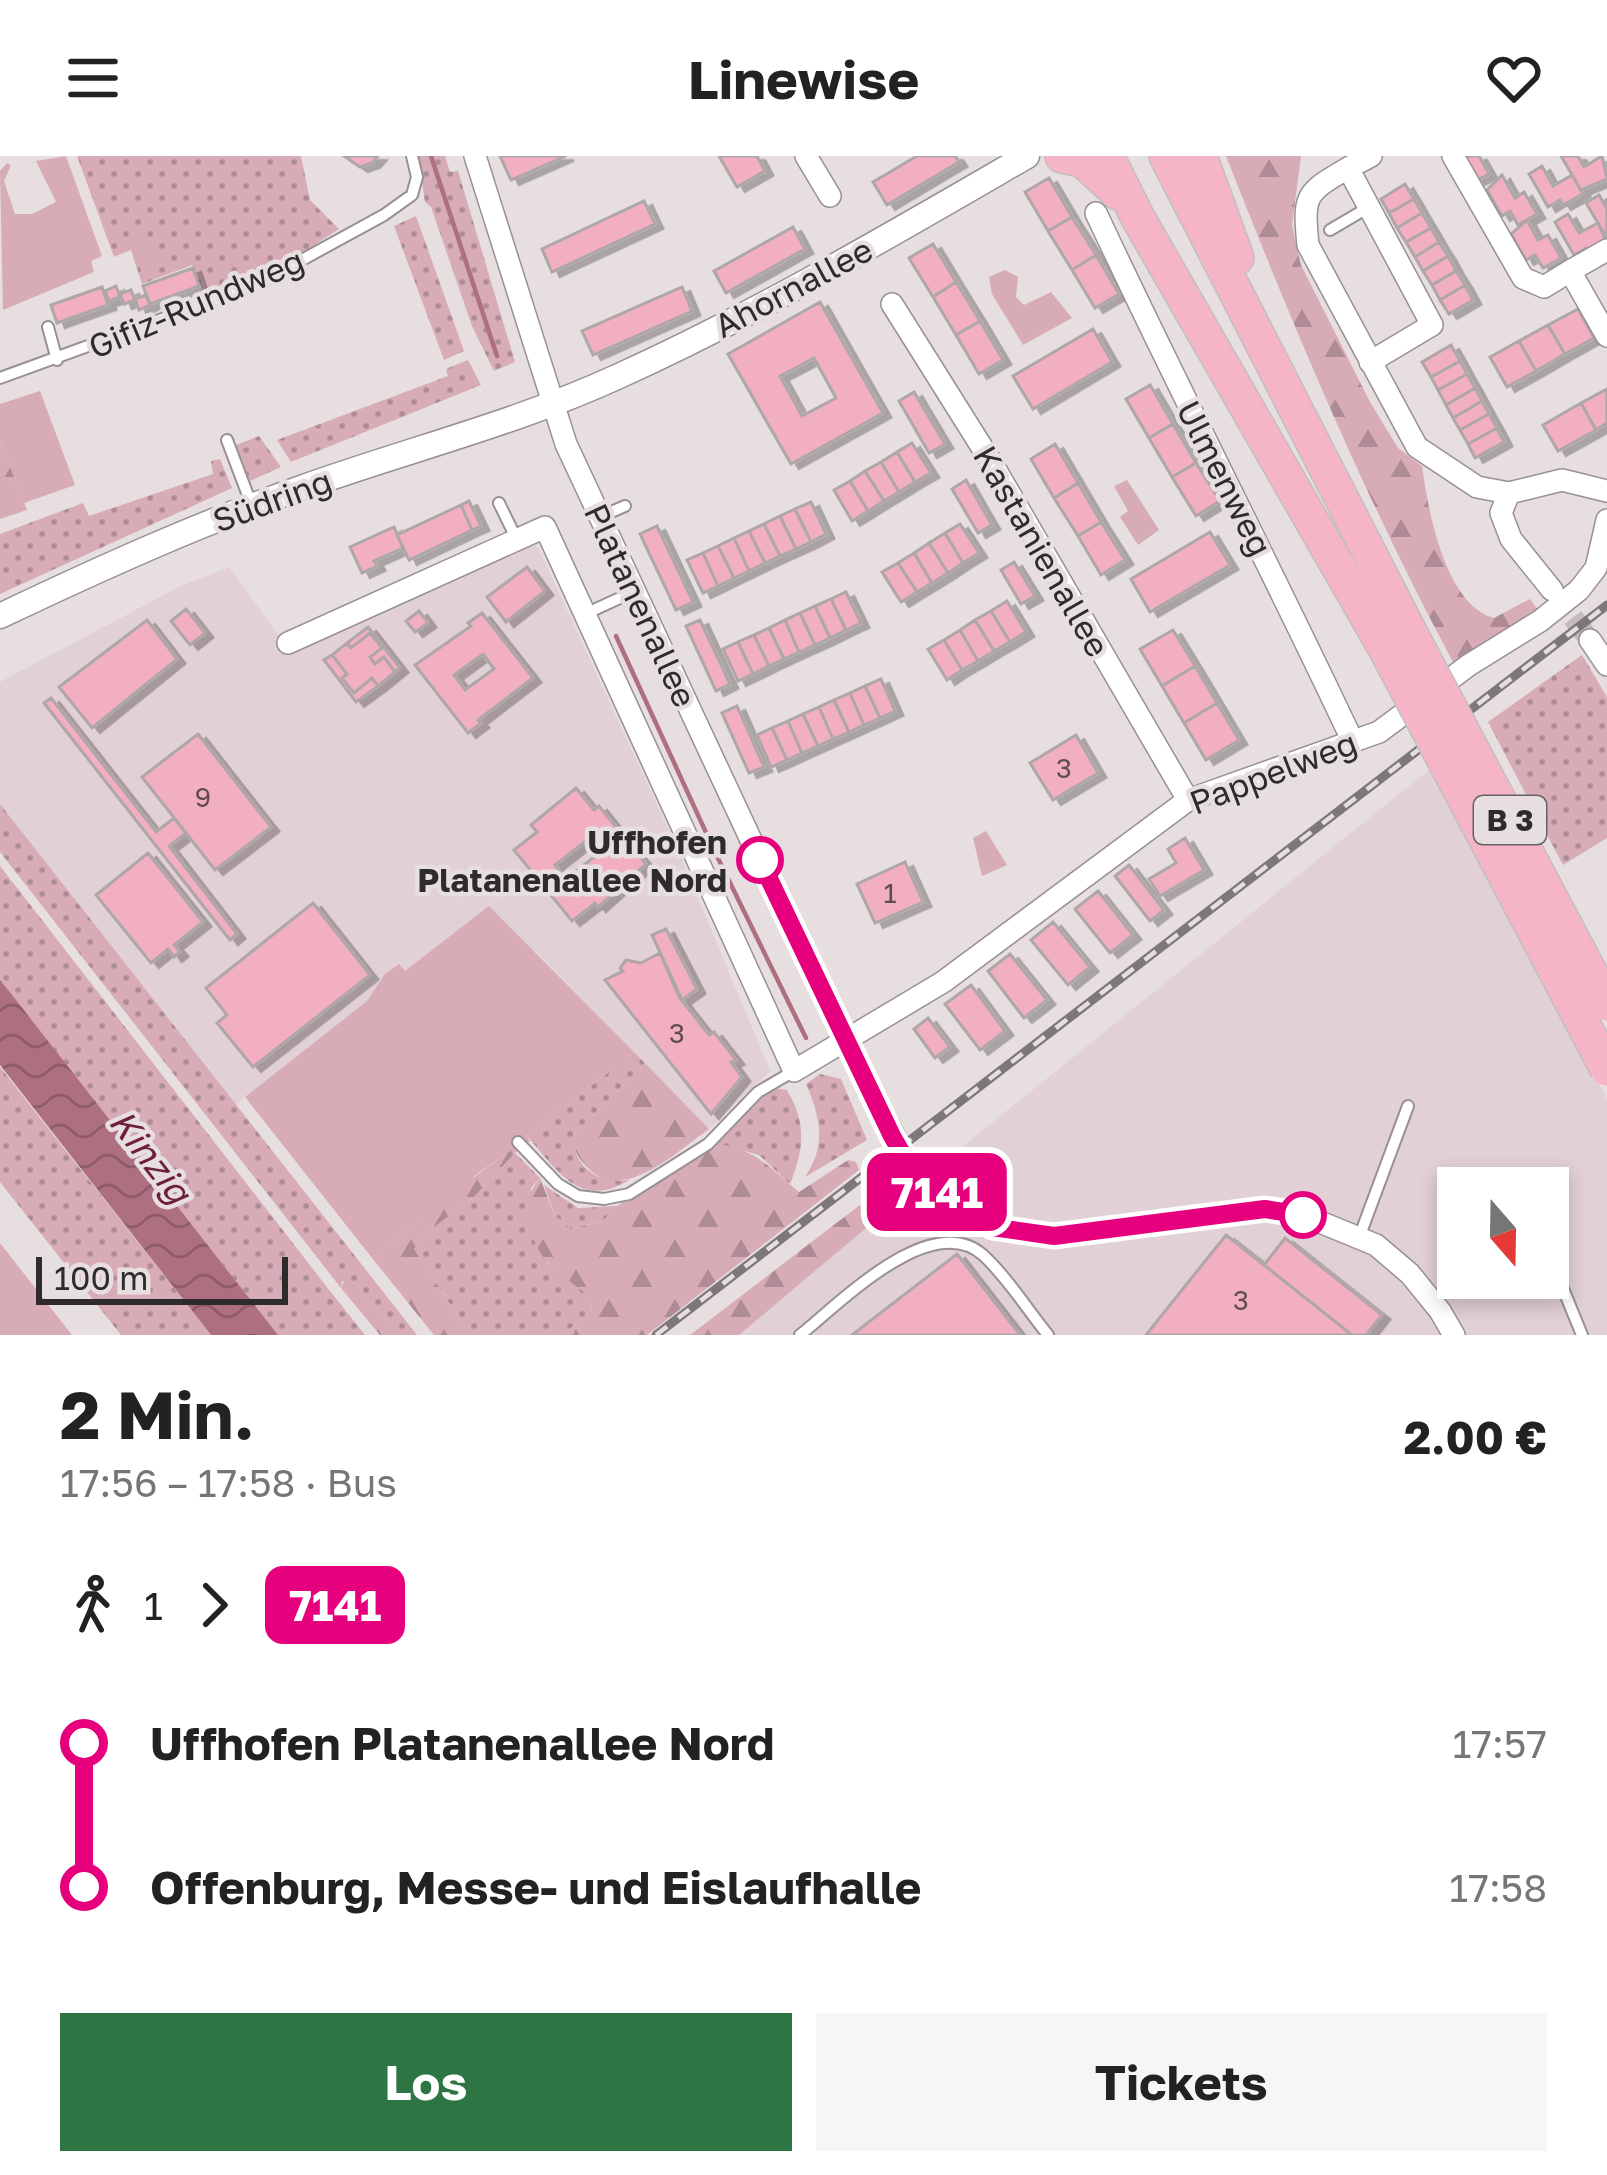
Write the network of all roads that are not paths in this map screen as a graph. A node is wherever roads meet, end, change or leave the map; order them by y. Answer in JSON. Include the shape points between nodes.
{"nodes":[{"id":1,"x":412,"y":156,"type":"edge"},
{"id":2,"x":475,"y":156,"type":"edge"},
{"id":3,"x":806,"y":156,"type":"edge"},
{"id":4,"x":1028,"y":156,"type":"edge"},
{"id":5,"x":1063,"y":156,"type":"edge"},
{"id":6,"x":1108,"y":156,"type":"edge"},
{"id":7,"x":1166,"y":156,"type":"edge"},
{"id":8,"x":1200,"y":156,"type":"edge"},
{"id":9,"x":1371,"y":156,"type":"edge"},
{"id":10,"x":1453,"y":156,"type":"edge"},
{"id":11,"x":1348,"y":168,"type":"junction"},
{"id":12,"x":830,"y":196,"type":"dead end"},
{"id":13,"x":1369,"y":207,"type":"junction"},
{"id":14,"x":1096,"y":213,"type":"dead end"},
{"id":15,"x":1138,"y":218,"type":"junction"},
{"id":16,"x":1330,"y":230,"type":"dead end"},
{"id":17,"x":1607,"y":250,"type":"edge"},
{"id":18,"x":1570,"y":271,"type":"junction"},
{"id":19,"x":892,"y":304,"type":"dead end"},
{"id":20,"x":48,"y":327,"type":"dead end"},
{"id":21,"x":1607,"y":336,"type":"edge"},
{"id":22,"x":57,"y":359,"type":"junction"},
{"id":23,"x":1370,"y":362,"type":"junction"},
{"id":24,"x":0,"y":378,"type":"edge"},
{"id":25,"x":551,"y":404,"type":"junction"},
{"id":26,"x":1292,"y":406,"type":"junction"},
{"id":27,"x":227,"y":440,"type":"dead end"},
{"id":28,"x":1607,"y":491,"type":"edge"},
{"id":29,"x":1509,"y":493,"type":"junction"},
{"id":30,"x":499,"y":503,"type":"dead end"},
{"id":31,"x":252,"y":506,"type":"junction"},
{"id":32,"x":626,"y":506,"type":"dead end"},
{"id":33,"x":598,"y":518,"type":"junction"},
{"id":34,"x":1607,"y":520,"type":"edge"},
{"id":35,"x":516,"y":538,"type":"junction"},
{"id":36,"x":1552,"y":590,"type":"tunnel mouth"},
{"id":37,"x":635,"y":591,"type":"junction"},
{"id":38,"x":6,"y":613,"type":"edge"},
{"id":39,"x":585,"y":614,"type":"junction"},
{"id":40,"x":1590,"y":640,"type":"tunnel mouth"},
{"id":41,"x":288,"y":643,"type":"dead end"},
{"id":42,"x":1399,"y":643,"type":"junction"},
{"id":43,"x":1607,"y":665,"type":"edge"},
{"id":44,"x":1353,"y":742,"type":"junction"},
{"id":45,"x":1189,"y":800,"type":"junction"},
{"id":46,"x":1607,"y":1004,"type":"edge"},
{"id":47,"x":844,"y":1039,"type":"junction"},
{"id":48,"x":1607,"y":1070,"type":"edge"},
{"id":49,"x":794,"y":1071,"type":"junction"},
{"id":50,"x":1408,"y":1106,"type":"dead end"},
{"id":51,"x":518,"y":1142,"type":"dead end"},
{"id":52,"x":992,"y":1227,"type":"junction"},
{"id":53,"x":1360,"y":1235,"type":"junction"},
{"id":54,"x":980,"y":1251,"type":"junction"},
{"id":55,"x":1567,"y":1299,"type":"edge"},
{"id":56,"x":800,"y":1335,"type":"edge"},
{"id":57,"x":1048,"y":1335,"type":"edge"},
{"id":58,"x":1454,"y":1335,"type":"edge"},
{"id":59,"x":1582,"y":1335,"type":"edge"}],
"edges":[{"from":1,"to":22,"type":"lane","name":"Gifiz-Rundweg","via":[[416,187],[384,215],[258,284]]},
{"from":2,"to":25,"type":"street","name":"Platanenallee"},
{"from":3,"to":12,"type":"street"},
{"from":4,"to":25,"type":"street","name":"Ahornallee","via":[[832,269]]},
{"from":5,"to":15,"type":"highway","via":[[1104,176]]},
{"from":6,"to":15,"type":"highway"},
{"from":7,"to":26,"type":"highway","number":"B 3"},
{"from":8,"to":26,"type":"highway"},
{"from":9,"to":11,"type":"street"},
{"from":10,"to":18,"type":"street","via":[[1523,278],[1544,286]]},
{"from":11,"to":13,"type":"street"},
{"from":11,"to":23,"type":"street","via":[[1313,188],[1304,213],[1308,245]]},
{"from":13,"to":16,"type":"lane"},
{"from":13,"to":23,"type":"street","via":[[1432,325]]},
{"from":14,"to":44,"type":"street","name":"Ulmenweg"},
{"from":15,"to":42,"type":"highway"},
{"from":17,"to":18,"type":"street"},
{"from":18,"to":21,"type":"street"},
{"from":19,"to":45,"type":"street","name":"Kastanienallee"},
{"from":20,"to":22,"type":"lane"},
{"from":22,"to":24,"type":"lane","name":"Gifiz-Rundweg"},
{"from":23,"to":29,"type":"street","via":[[1417,448],[1477,487]]},
{"from":25,"to":31,"type":"street","name":"Südring"},
{"from":25,"to":33,"type":"street","name":"Platanenallee"},
{"from":26,"to":42,"type":"highway","number":"B 3"},
{"from":27,"to":31,"type":"lane"},
{"from":28,"to":29,"type":"street","via":[[1562,480]]},
{"from":29,"to":36,"type":"street","via":[[1501,513],[1511,539]]},
{"from":30,"to":35,"type":"lane"},
{"from":31,"to":38,"type":"street","name":"Südring"},
{"from":32,"to":33,"type":"lane"},
{"from":33,"to":37,"type":"street","name":"Platanenallee"},
{"from":34,"to":44,"type":"street","name":"Pappelweg","via":[[1596,568],[1579,590],[1379,732]]},
{"from":35,"to":39,"type":"street","name":"Platanenallee","via":[[545,527]]},
{"from":35,"to":41,"type":"street"},
{"from":37,"to":39,"type":"lane"},
{"from":37,"to":47,"type":"street","name":"Platanenallee"},
{"from":39,"to":49,"type":"street","name":"Platanenallee"},
{"from":40,"to":43,"type":"street"},
{"from":42,"to":46,"type":"highway","number":"B 3","bridge":true},
{"from":42,"to":48,"type":"highway","bridge":true},
{"from":44,"to":45,"type":"street","name":"Pappelweg"},
{"from":45,"to":47,"type":"street","name":"Pappelweg","via":[[944,982]]},
{"from":47,"to":49,"type":"street"},
{"from":47,"to":52,"type":"street","name":"Platanenallee","via":[[915,1176]]},
{"from":49,"to":51,"type":"lane","via":[[758,1092],[708,1144],[629,1193],[578,1196]]},
{"from":50,"to":53,"type":"lane"},
{"from":52,"to":53,"type":"street","name":"Platanenallee","via":[[1054,1236],[1265,1209]]},
{"from":52,"to":54,"type":"lane"},
{"from":53,"to":58,"type":"street","name":"Platanenallee","via":[[1410,1274]]},
{"from":54,"to":56,"type":"lane","via":[[942,1242],[902,1254]]},
{"from":54,"to":57,"type":"lane"},
{"from":55,"to":59,"type":"lane"}]}
